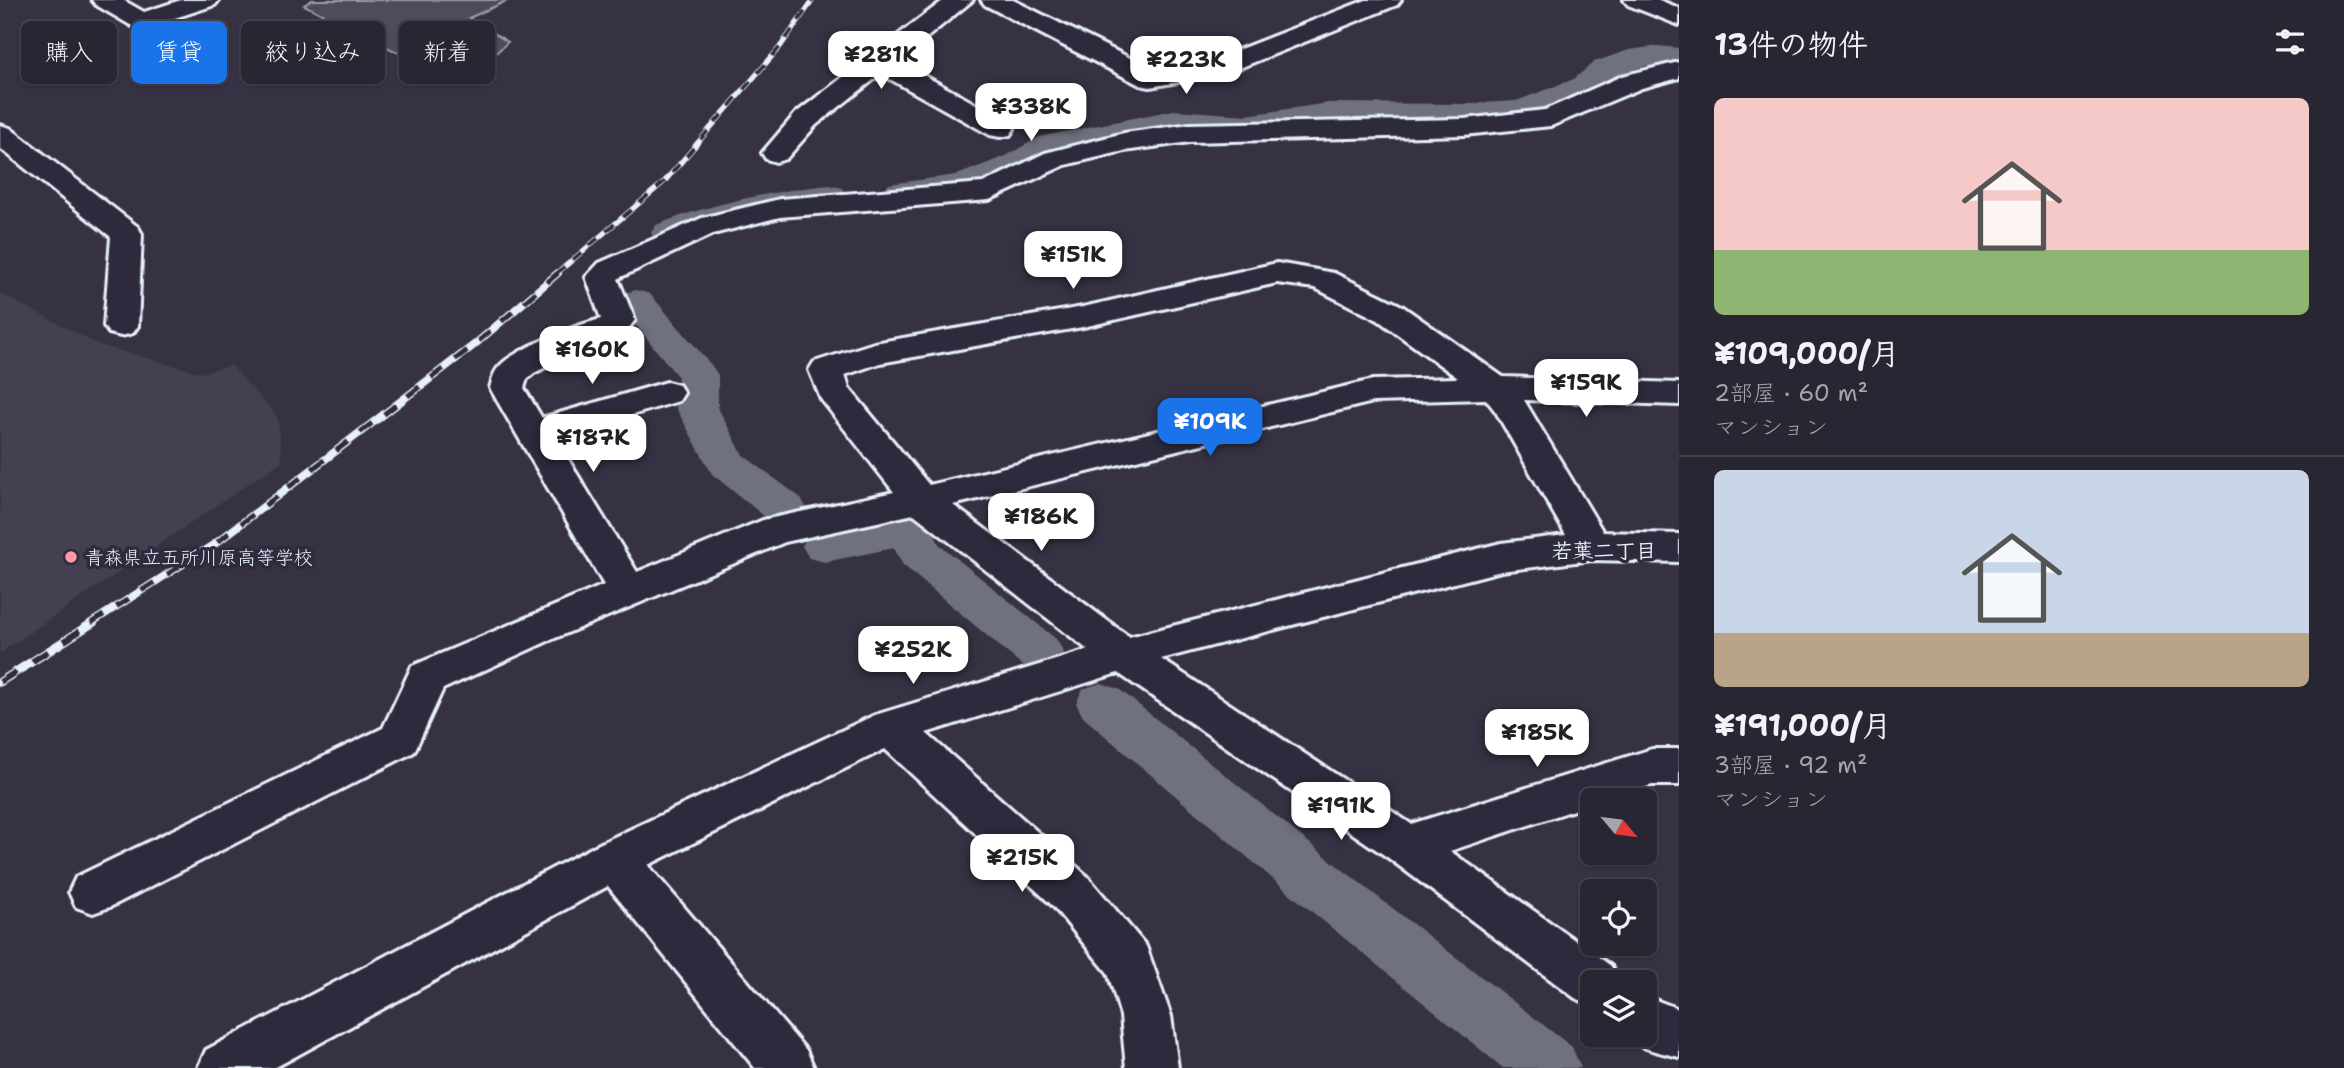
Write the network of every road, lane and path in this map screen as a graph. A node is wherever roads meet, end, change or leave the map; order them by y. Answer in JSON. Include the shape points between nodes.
{"nodes":[{"id":1,"x":105,"y":0,"type":"edge"},
{"id":2,"x":206,"y":0,"type":"edge"},
{"id":3,"x":960,"y":0,"type":"edge"},
{"id":4,"x":993,"y":0,"type":"edge"},
{"id":5,"x":1388,"y":0,"type":"edge"},
{"id":6,"x":1637,"y":0,"type":"edge"},
{"id":7,"x":1679,"y":17,"type":"edge"},
{"id":8,"x":880,"y":62,"type":"junction"},
{"id":9,"x":1679,"y":70,"type":"edge"},
{"id":10,"x":1000,"y":129,"type":"dead end"},
{"id":11,"x":0,"y":134,"type":"edge"},
{"id":12,"x":776,"y":153,"type":"dead end"},
{"id":13,"x":121,"y":326,"type":"dead end"},
{"id":14,"x":1495,"y":388,"type":"junction"},
{"id":15,"x":667,"y":393,"type":"dead end"},
{"id":16,"x":1679,"y":394,"type":"edge"},
{"id":17,"x":534,"y":432,"type":"junction"},
{"id":18,"x":921,"y":500,"type":"junction"},
{"id":19,"x":1592,"y":547,"type":"junction"},
{"id":20,"x":1679,"y":548,"type":"edge"},
{"id":21,"x":628,"y":591,"type":"junction"},
{"id":22,"x":1123,"y":654,"type":"junction"},
{"id":23,"x":890,"y":727,"type":"junction"},
{"id":24,"x":1679,"y":767,"type":"edge"},
{"id":25,"x":1406,"y":845,"type":"junction"},
{"id":26,"x":614,"y":859,"type":"junction"},
{"id":27,"x":93,"y":892,"type":"dead end"},
{"id":28,"x":1580,"y":972,"type":"edge"},
{"id":29,"x":1657,"y":1028,"type":"edge"},
{"id":30,"x":1679,"y":1033,"type":"edge"},
{"id":31,"x":224,"y":1068,"type":"edge"},
{"id":32,"x":788,"y":1068,"type":"edge"},
{"id":33,"x":1152,"y":1068,"type":"edge"}],
"edges":[{"from":1,"to":2,"type":"street","via":[[141,21]]},
{"from":3,"to":8,"type":"street"},
{"from":4,"to":5,"type":"street","via":[[1150,79],[1218,66]]},
{"from":6,"to":7,"type":"street"},
{"from":8,"to":10,"type":"street"},
{"from":8,"to":12,"type":"street","via":[[806,119]]},
{"from":9,"to":17,"type":"street","via":[[1632,82],[1551,118],[1464,127],[1189,133],[1124,142],[1055,159],[989,191],[780,208],[702,227],[602,277],[617,306],[618,320],[613,326],[589,332],[511,374],[508,388]]},
{"from":11,"to":13,"type":"street","via":[[127,234]]},
{"from":14,"to":16,"type":"street"},
{"from":14,"to":18,"type":"street","via":[[1373,390]]},
{"from":14,"to":18,"type":"street","via":[[1390,313],[1323,280],[1277,273],[1083,317],[874,354],[826,370],[833,391]]},
{"from":14,"to":19,"type":"street"},
{"from":15,"to":17,"type":"street"},
{"from":17,"to":21,"type":"street"},
{"from":18,"to":21,"type":"street","via":[[777,530]]},
{"from":18,"to":22,"type":"street"},
{"from":19,"to":20,"type":"street"},
{"from":19,"to":22,"type":"street","via":[[1501,557]]},
{"from":21,"to":27,"type":"street","via":[[427,678],[399,740]]},
{"from":22,"to":23,"type":"street"},
{"from":22,"to":25,"type":"street"},
{"from":23,"to":26,"type":"street"},
{"from":23,"to":33,"type":"street","via":[[1070,891],[1129,962],[1146,1016]]},
{"from":24,"to":25,"type":"street","via":[[1652,767]]},
{"from":25,"to":28,"type":"street"},
{"from":26,"to":31,"type":"street"},
{"from":26,"to":32,"type":"street"},
{"from":29,"to":30,"type":"street"}]}
